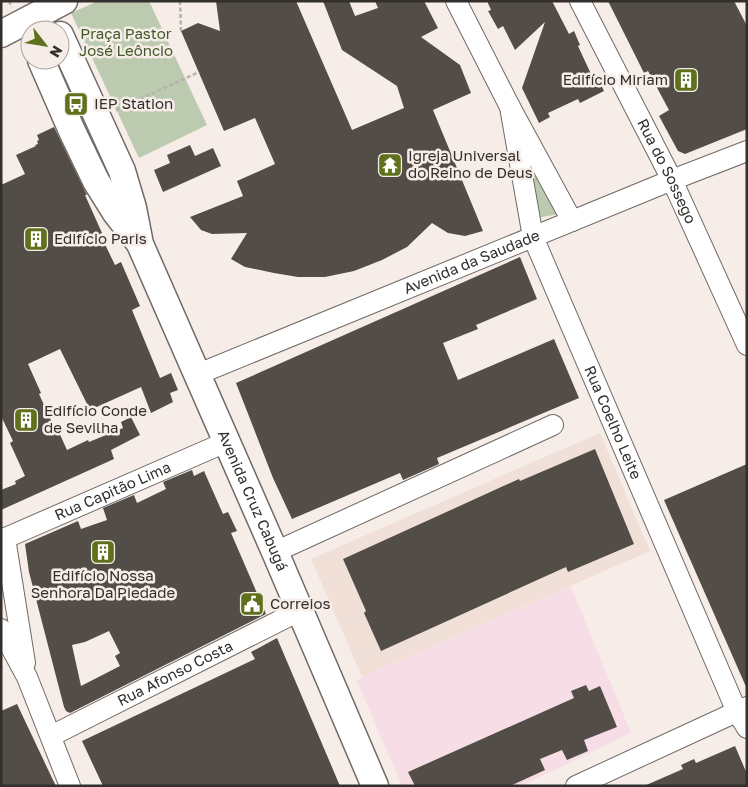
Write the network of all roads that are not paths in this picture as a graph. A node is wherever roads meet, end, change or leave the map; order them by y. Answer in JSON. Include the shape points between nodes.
{"nodes":[{"id":1,"x":456,"y":1,"type":"edge"},
{"id":2,"x":580,"y":1,"type":"edge"},
{"id":3,"x":42,"y":13,"type":"edge"},
{"id":4,"x":1,"y":34,"type":"edge"},
{"id":5,"x":70,"y":57,"type":"edge"},
{"id":6,"x":45,"y":70,"type":"edge"},
{"id":7,"x":510,"y":107,"type":"junction"},
{"id":8,"x":747,"y":151,"type":"edge"},
{"id":9,"x":672,"y":180,"type":"junction"},
{"id":10,"x":572,"y":221,"type":"junction"},
{"id":11,"x":533,"y":237,"type":"junction"},
{"id":12,"x":140,"y":244,"type":"junction"},
{"id":13,"x":747,"y":345,"type":"edge"},
{"id":14,"x":196,"y":375,"type":"junction"},
{"id":15,"x":553,"y":425,"type":"dead end"},
{"id":16,"x":226,"y":442,"type":"junction"},
{"id":17,"x":3,"y":539,"type":"edge"},
{"id":18,"x":274,"y":552,"type":"junction"},
{"id":19,"x":299,"y":611,"type":"junction"},
{"id":20,"x":1,"y":629,"type":"edge"},
{"id":21,"x":27,"y":677,"type":"junction"},
{"id":22,"x":743,"y":716,"type":"edge"},
{"id":23,"x":51,"y":736,"type":"junction"},
{"id":24,"x":70,"y":786,"type":"edge"},
{"id":25,"x":375,"y":786,"type":"edge"},
{"id":26,"x":576,"y":786,"type":"edge"}],
"edges":[{"from":1,"to":7,"type":"street","name":"Rua Coelho Leite"},
{"from":2,"to":9,"type":"street","name":"Rua do Sossego"},
{"from":3,"to":4,"type":"main road"},
{"from":5,"to":12,"type":"main road","name":"Avenida Cruz Cabugá","via":[[122,171]]},
{"from":6,"to":12,"type":"main road","name":"Avenida Cruz Cabugá","via":[[96,181]]},
{"from":7,"to":10,"type":"street","name":"Rua Coelho Leite"},
{"from":7,"to":11,"type":"street","name":"Rua Coelho Leite"},
{"from":8,"to":9,"type":"street","name":"Avenida da Saudade"},
{"from":9,"to":10,"type":"street","name":"Avenida da Saudade"},
{"from":9,"to":13,"type":"street","name":"Rua do Sossego"},
{"from":10,"to":11,"type":"street","name":"Avenida da Saudade"},
{"from":11,"to":14,"type":"street","name":"Avenida da Saudade"},
{"from":11,"to":22,"type":"street","name":"Rua Coelho Leite"},
{"from":12,"to":14,"type":"main road","name":"Avenida Cruz Cabugá"},
{"from":14,"to":16,"type":"main road","name":"Avenida Cruz Cabugá"},
{"from":15,"to":18,"type":"street"},
{"from":16,"to":17,"type":"street","name":"Rua Capitão Lima"},
{"from":16,"to":18,"type":"main road","name":"Avenida Cruz Cabugá"},
{"from":17,"to":21,"type":"street"},
{"from":18,"to":19,"type":"main road","name":"Avenida Cruz Cabugá"},
{"from":19,"to":23,"type":"street","name":"Rua Afonso Costa"},
{"from":19,"to":25,"type":"main road","name":"Avenida Cruz Cabugá"},
{"from":20,"to":21,"type":"street"},
{"from":21,"to":23,"type":"street"},
{"from":22,"to":26,"type":"street"},
{"from":23,"to":24,"type":"street"}]}
